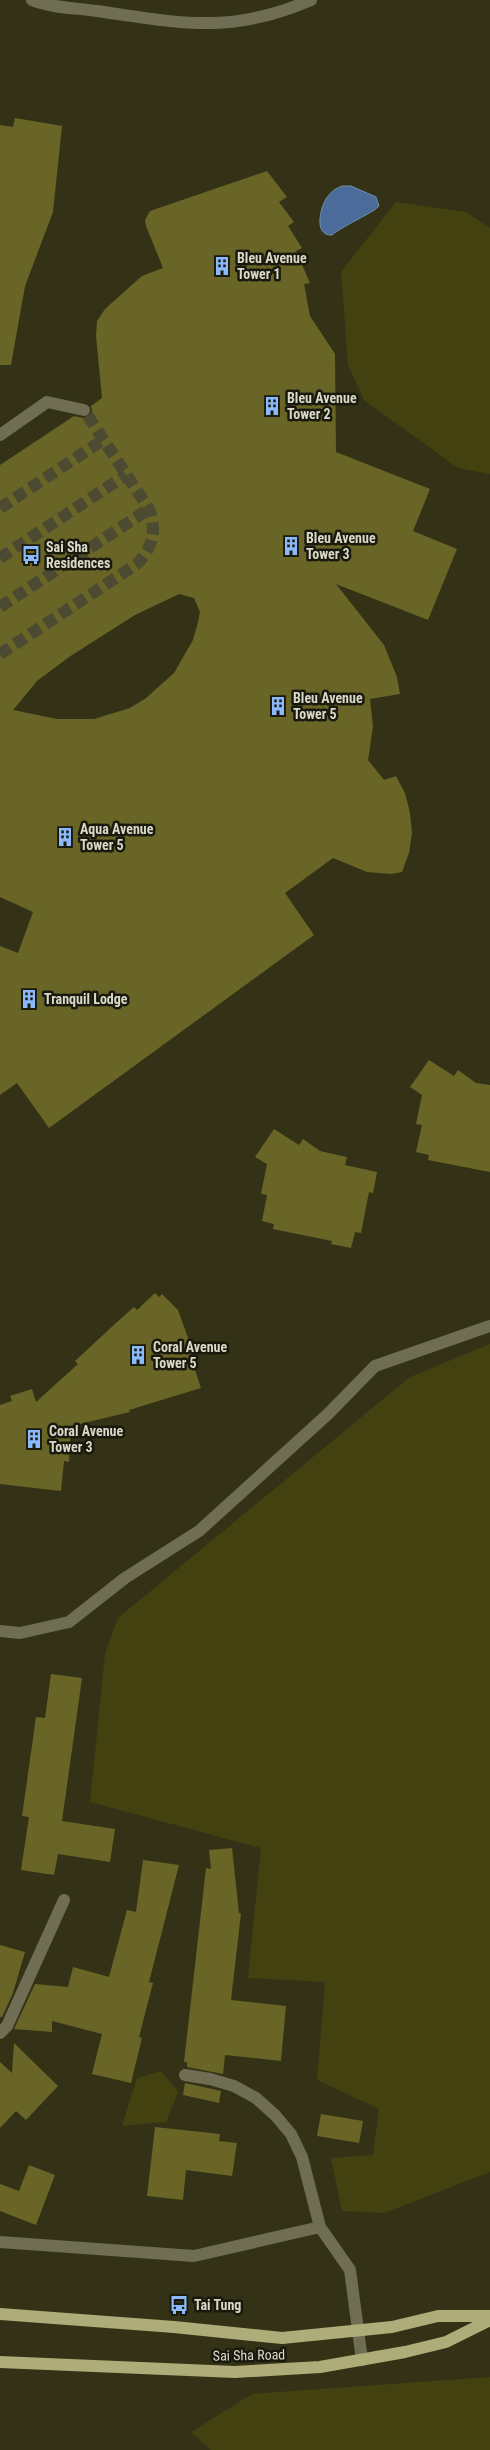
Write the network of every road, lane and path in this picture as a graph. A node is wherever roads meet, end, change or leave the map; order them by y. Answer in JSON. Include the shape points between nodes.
{"nodes":[{"id":1,"x":32,"y":0,"type":"edge"},
{"id":2,"x":311,"y":0,"type":"edge"},
{"id":3,"x":84,"y":410,"type":"tunnel mouth"},
{"id":4,"x":0,"y":434,"type":"edge"},
{"id":5,"x":490,"y":1326,"type":"edge"},
{"id":6,"x":0,"y":1631,"type":"edge"},
{"id":7,"x":64,"y":1900,"type":"dead end"},
{"id":8,"x":0,"y":2033,"type":"edge"},
{"id":9,"x":185,"y":2076,"type":"dead end"},
{"id":10,"x":320,"y":2227,"type":"junction"},
{"id":11,"x":0,"y":2242,"type":"edge"},
{"id":12,"x":0,"y":2314,"type":"edge"},
{"id":13,"x":490,"y":2318,"type":"edge"},
{"id":14,"x":359,"y":2332,"type":"junction"},
{"id":15,"x":362,"y":2360,"type":"junction"},
{"id":16,"x":0,"y":2362,"type":"edge"}],
"edges":[{"from":1,"to":2,"type":"street","via":[[190,25],[236,23],[281,13]]},
{"from":3,"to":4,"type":"street","via":[[47,402]]},
{"from":5,"to":6,"type":"street","via":[[375,1366],[328,1414],[199,1532],[125,1578],[69,1622],[20,1633]]},
{"from":7,"to":8,"type":"street","via":[[7,2026]]},
{"from":9,"to":10,"type":"street","via":[[210,2078],[234,2086],[256,2098],[275,2115],[291,2134],[302,2157]]},
{"from":10,"to":11,"type":"street","via":[[194,2256]]},
{"from":10,"to":14,"type":"street","via":[[350,2270]]},
{"from":12,"to":14,"type":"main road","name":"Sai Sha Road","via":[[282,2338]]},
{"from":13,"to":14,"type":"main road","name":"Sai Sha Road","via":[[438,2316]]},
{"from":13,"to":15,"type":"main road","name":"Sai Sha Road","via":[[446,2342]]},
{"from":14,"to":15,"type":"street"},
{"from":15,"to":16,"type":"main road","name":"Sai Sha Road","via":[[320,2367],[235,2372]]}]}
